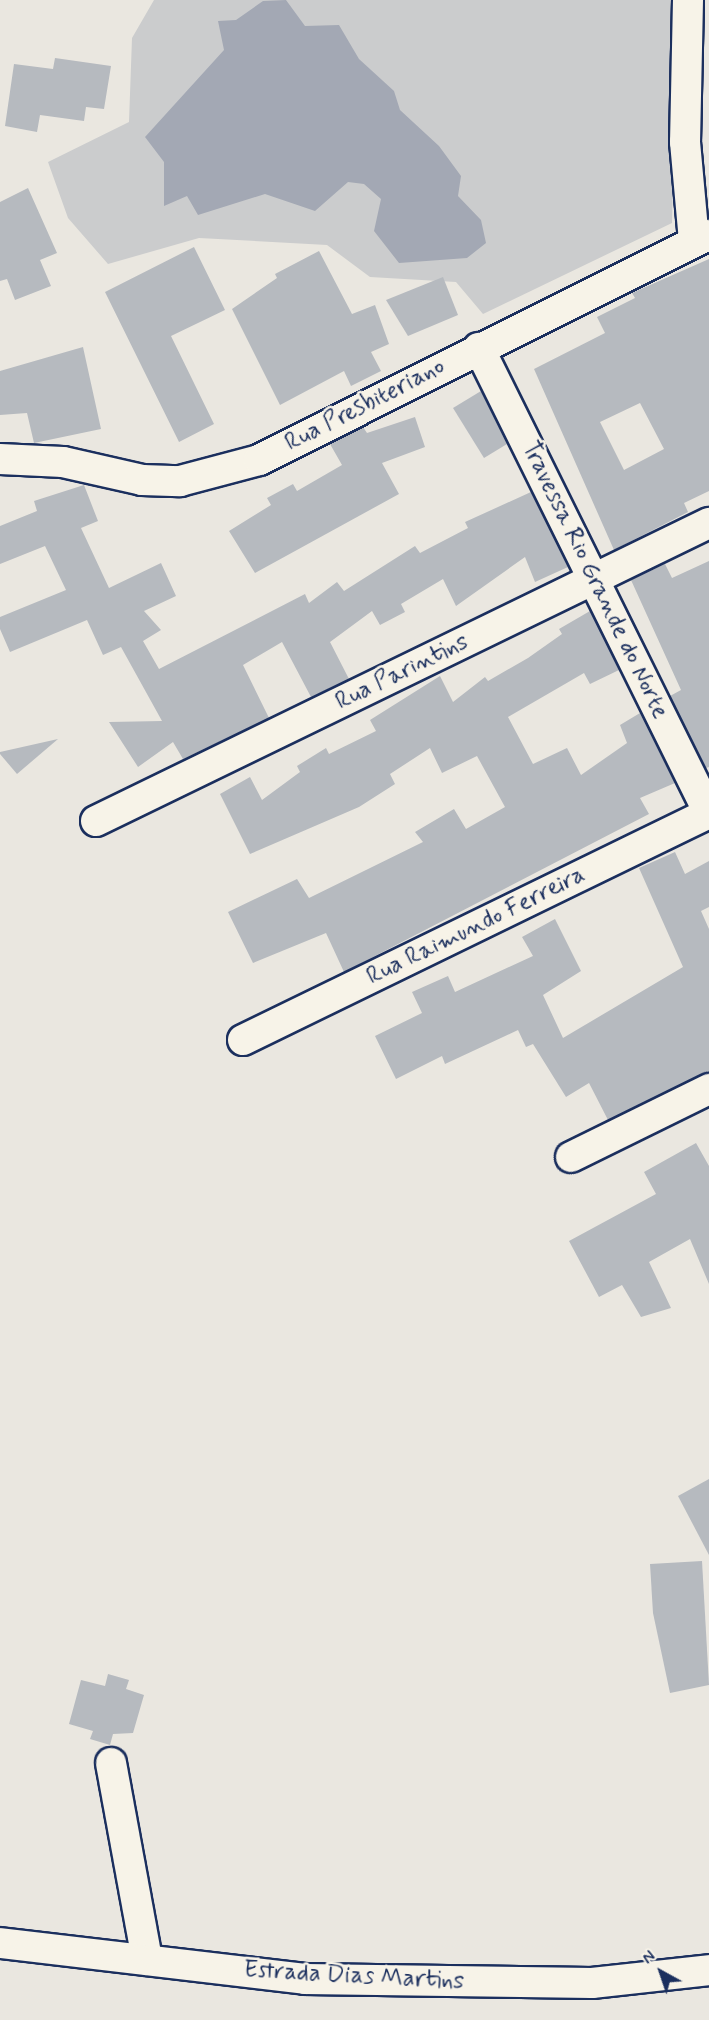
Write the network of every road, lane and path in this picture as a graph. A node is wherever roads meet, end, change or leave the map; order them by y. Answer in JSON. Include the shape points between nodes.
{"nodes":[{"id":1,"x":688,"y":0,"type":"edge"},
{"id":2,"x":702,"y":238,"type":"edge"},
{"id":3,"x":479,"y":348,"type":"junction"},
{"id":4,"x":0,"y":459,"type":"edge"},
{"id":5,"x":709,"y":523,"type":"edge"},
{"id":6,"x":596,"y":578,"type":"junction"},
{"id":7,"x":709,"y":813,"type":"edge"},
{"id":8,"x":96,"y":821,"type":"dead end"},
{"id":9,"x":243,"y":1040,"type":"dead end"},
{"id":10,"x":709,"y":1089,"type":"edge"},
{"id":11,"x":571,"y":1157,"type":"dead end"},
{"id":12,"x":111,"y":1763,"type":"dead end"},
{"id":13,"x":0,"y":1942,"type":"edge"},
{"id":14,"x":147,"y":1960,"type":"junction"},
{"id":15,"x":709,"y":1970,"type":"edge"}],
"edges":[{"from":1,"to":2,"type":"street","via":[[685,142]]},
{"from":2,"to":3,"type":"street","name":"Rua Presbiteriano"},
{"from":3,"to":4,"type":"street","name":"Rua Presbiteriano","via":[[259,460],[180,481],[142,480],[63,462]]},
{"from":3,"to":6,"type":"street","name":"Travessa Rio Grande do Norte"},
{"from":5,"to":6,"type":"street","name":"Rua Parintins"},
{"from":6,"to":7,"type":"street","name":"Travessa Rio Grande do Norte"},
{"from":6,"to":8,"type":"street","name":"Rua Parintins"},
{"from":7,"to":9,"type":"street","name":"Rua Raimundo Ferreira"},
{"from":10,"to":11,"type":"street"},
{"from":12,"to":14,"type":"street"},
{"from":13,"to":14,"type":"street","name":"Estrada Dias Martins"},
{"from":14,"to":15,"type":"street","name":"Estrada Dias Martins","via":[[305,1979],[592,1983]]}]}
